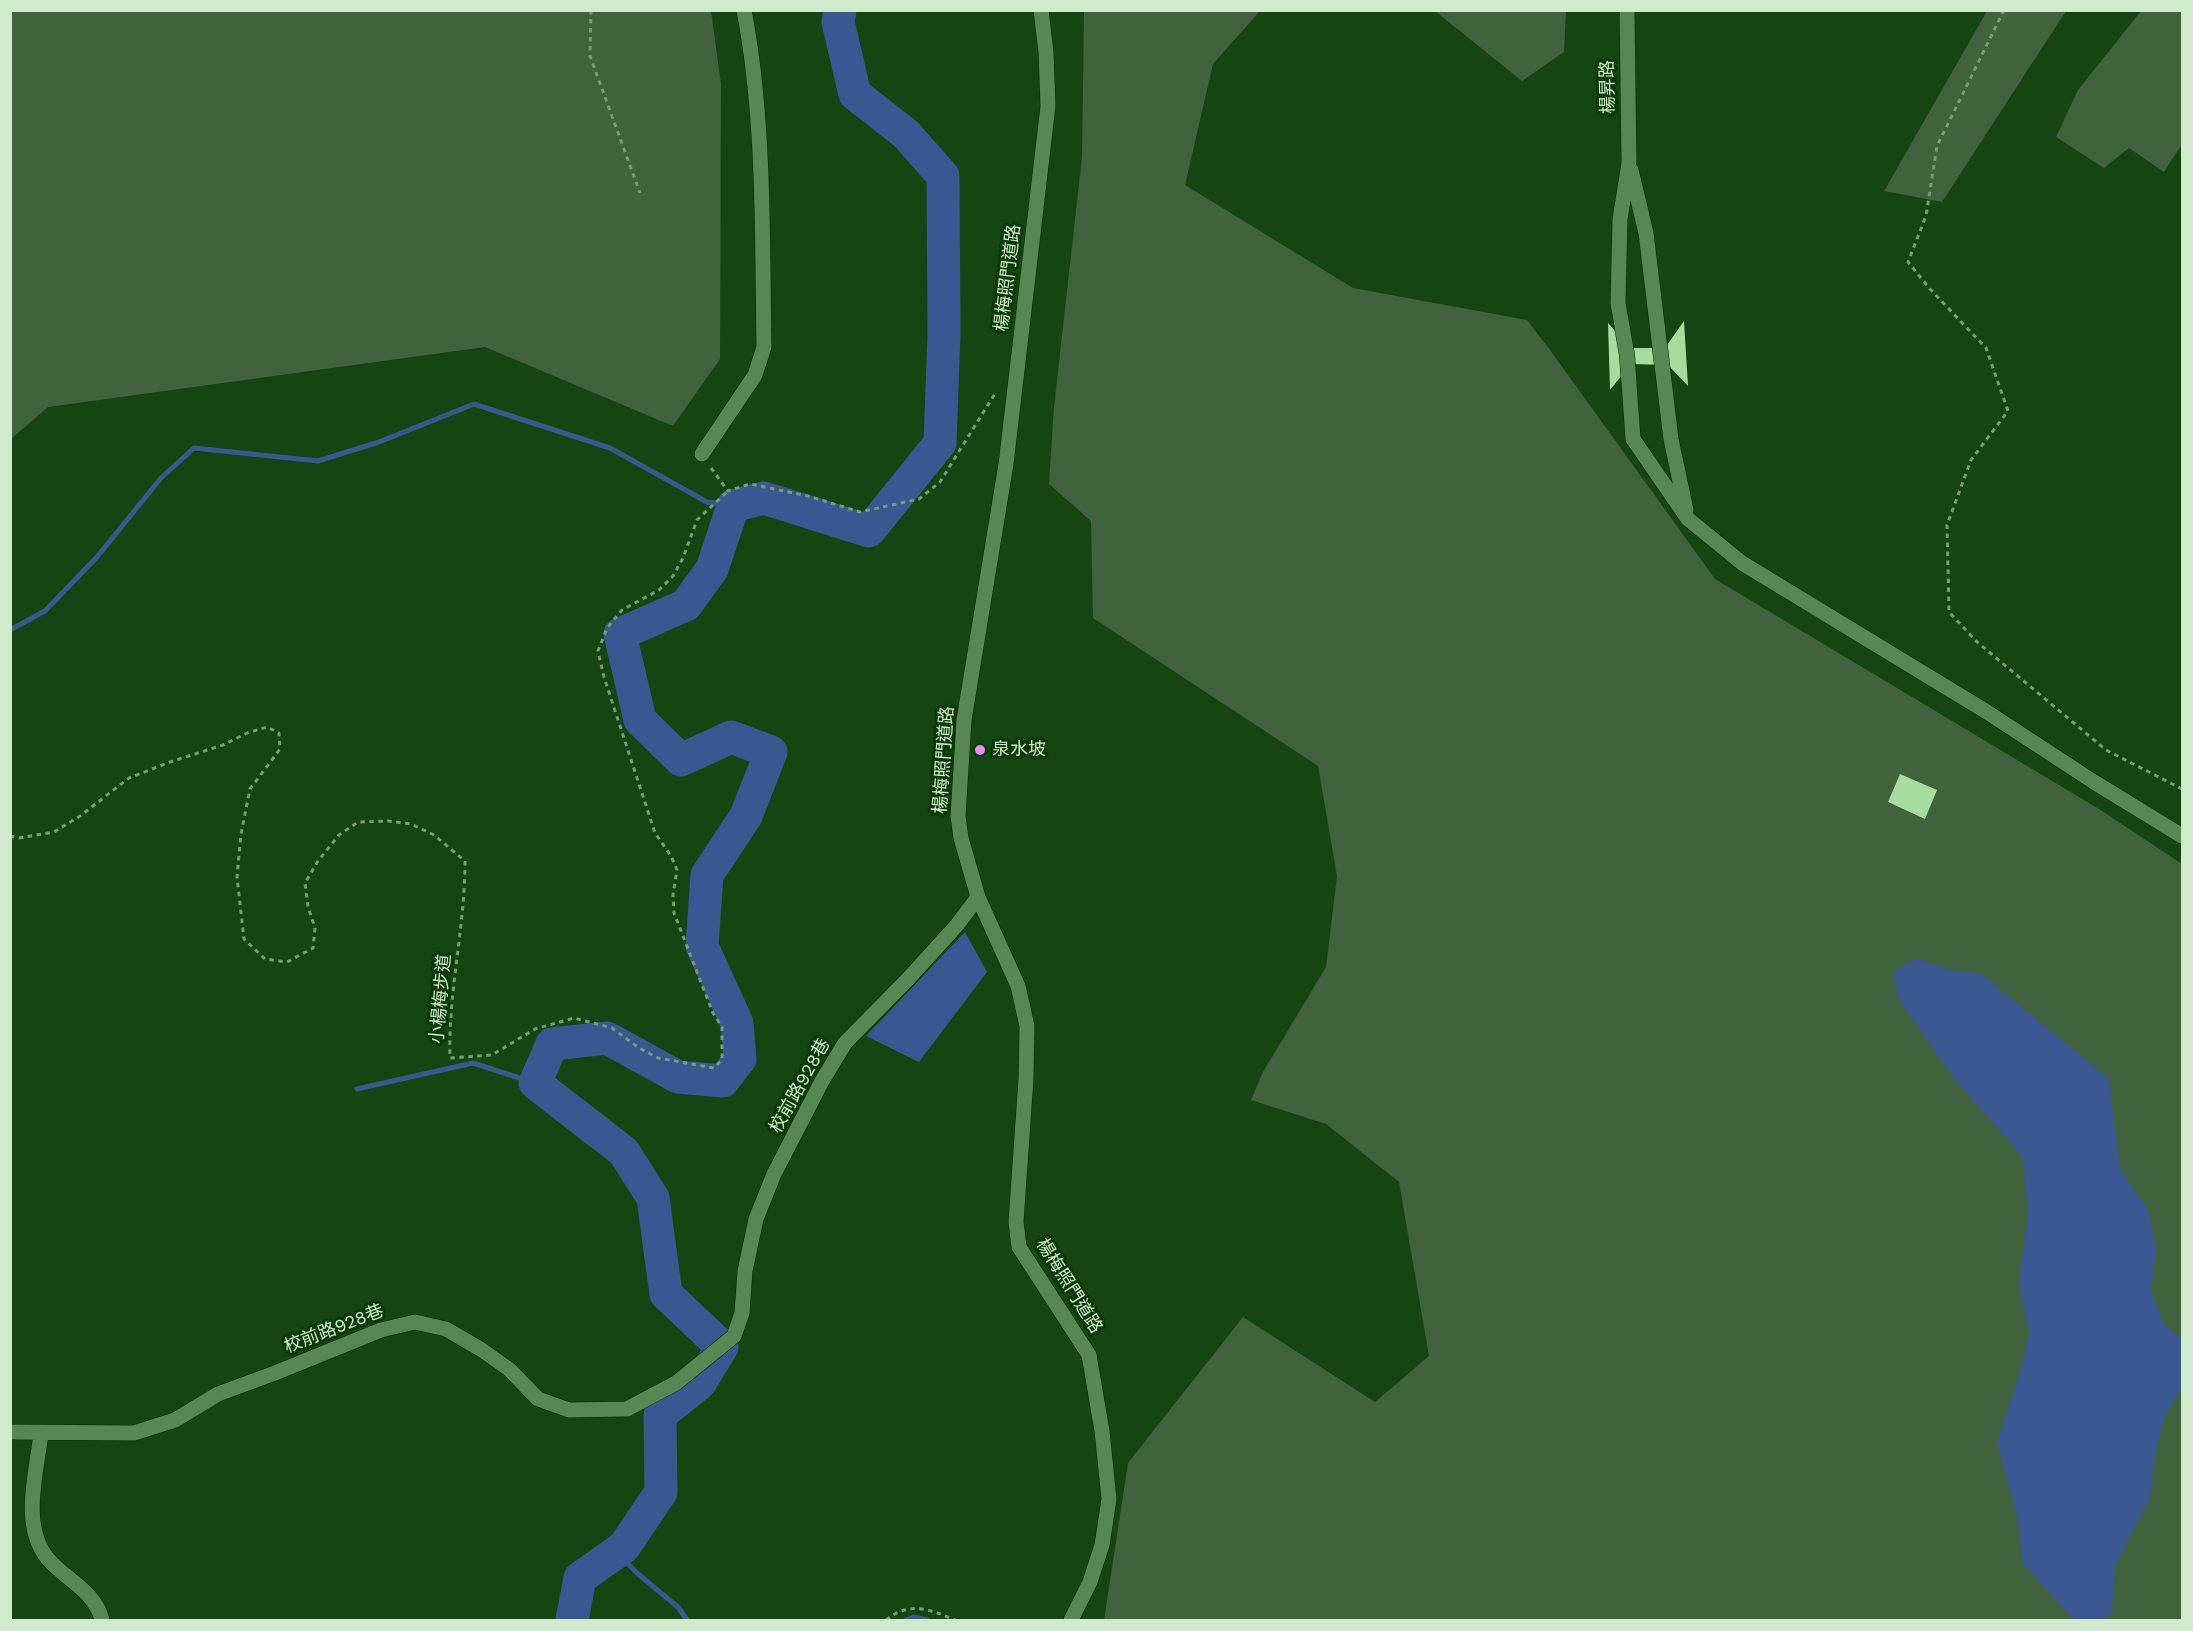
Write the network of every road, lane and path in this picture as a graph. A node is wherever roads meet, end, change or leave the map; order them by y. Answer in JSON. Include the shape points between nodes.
{"nodes":[{"id":1,"x":591,"y":10,"type":"edge"},
{"id":2,"x":744,"y":10,"type":"edge"},
{"id":3,"x":1041,"y":10,"type":"edge"},
{"id":4,"x":1627,"y":10,"type":"edge"},
{"id":5,"x":2004,"y":10,"type":"edge"},
{"id":6,"x":1629,"y":163,"type":"junction"},
{"id":7,"x":640,"y":193,"type":"dead end"},
{"id":8,"x":997,"y":392,"type":"dead end"},
{"id":9,"x":702,"y":454,"type":"joint"},
{"id":10,"x":728,"y":491,"type":"junction"},
{"id":11,"x":1688,"y":519,"type":"junction"},
{"id":12,"x":2182,"y":789,"type":"edge"},
{"id":13,"x":10,"y":836,"type":"edge"},
{"id":14,"x":2182,"y":836,"type":"edge"},
{"id":15,"x":978,"y":897,"type":"junction"},
{"id":16,"x":10,"y":1432,"type":"edge"},
{"id":17,"x":41,"y":1433,"type":"junction"},
{"id":18,"x":102,"y":1620,"type":"edge"},
{"id":19,"x":886,"y":1620,"type":"edge"},
{"id":20,"x":955,"y":1620,"type":"edge"},
{"id":21,"x":1071,"y":1620,"type":"edge"}],
"edges":[{"from":1,"to":7,"type":"path","via":[[590,56]]},
{"from":2,"to":9,"type":"street","via":[[761,168],[764,347],[755,375]]},
{"from":3,"to":15,"type":"street","name":"楊梅照門道路","via":[[1048,106],[1005,464],[964,720],[958,816]]},
{"from":4,"to":6,"type":"street","name":"楊昇路"},
{"from":5,"to":12,"type":"path","via":[[1937,146],[1926,216],[1908,262],[1986,348],[2008,411],[1971,460],[1947,525],[1949,612],[1976,641],[2106,750]]},
{"from":6,"to":11,"type":"street","via":[[1646,232],[1671,439]]},
{"from":6,"to":11,"type":"street","via":[[1620,219],[1618,303],[1633,439]]},
{"from":8,"to":10,"type":"path","via":[[940,482],[919,499],[860,512],[750,484]]},
{"from":9,"to":10,"type":"path"},
{"from":10,"to":13,"type":"path","name":"小楊梅步道","via":[[697,520],[673,576],[659,590],[622,610],[607,628],[598,651],[654,833],[677,870],[674,913],[722,1027],[722,1060],[714,1068],[658,1058],[612,1028],[574,1018],[535,1029],[492,1055],[450,1058],[453,976],[465,894],[465,861],[434,835],[411,824],[358,822],[339,835],[305,883],[315,928],[313,948],[288,962],[265,959],[244,939],[237,876],[250,789],[280,749],[279,733],[267,727],[129,778],[54,832]]},
{"from":11,"to":14,"type":"street","via":[[1742,563]]},
{"from":15,"to":17,"type":"street","name":"校前路928巷","via":[[908,980],[845,1043],[774,1174],[756,1219],[745,1271],[742,1313],[734,1336],[676,1383],[627,1410],[569,1410],[538,1399],[510,1370],[464,1339],[446,1329],[415,1322],[381,1330],[218,1394],[175,1420],[134,1433]]},
{"from":15,"to":21,"type":"street","name":"楊梅照門道路","via":[[1018,986],[1026,1026],[1016,1222],[1019,1247],[1089,1355],[1102,1431],[1109,1499],[1102,1545],[1090,1582]]},
{"from":16,"to":17,"type":"street","name":"校前路928巷"},
{"from":17,"to":18,"type":"street","via":[[32,1508],[34,1533],[47,1558],[83,1590]]},
{"from":19,"to":20,"type":"path","via":[[910,1608],[933,1611]]}]}
